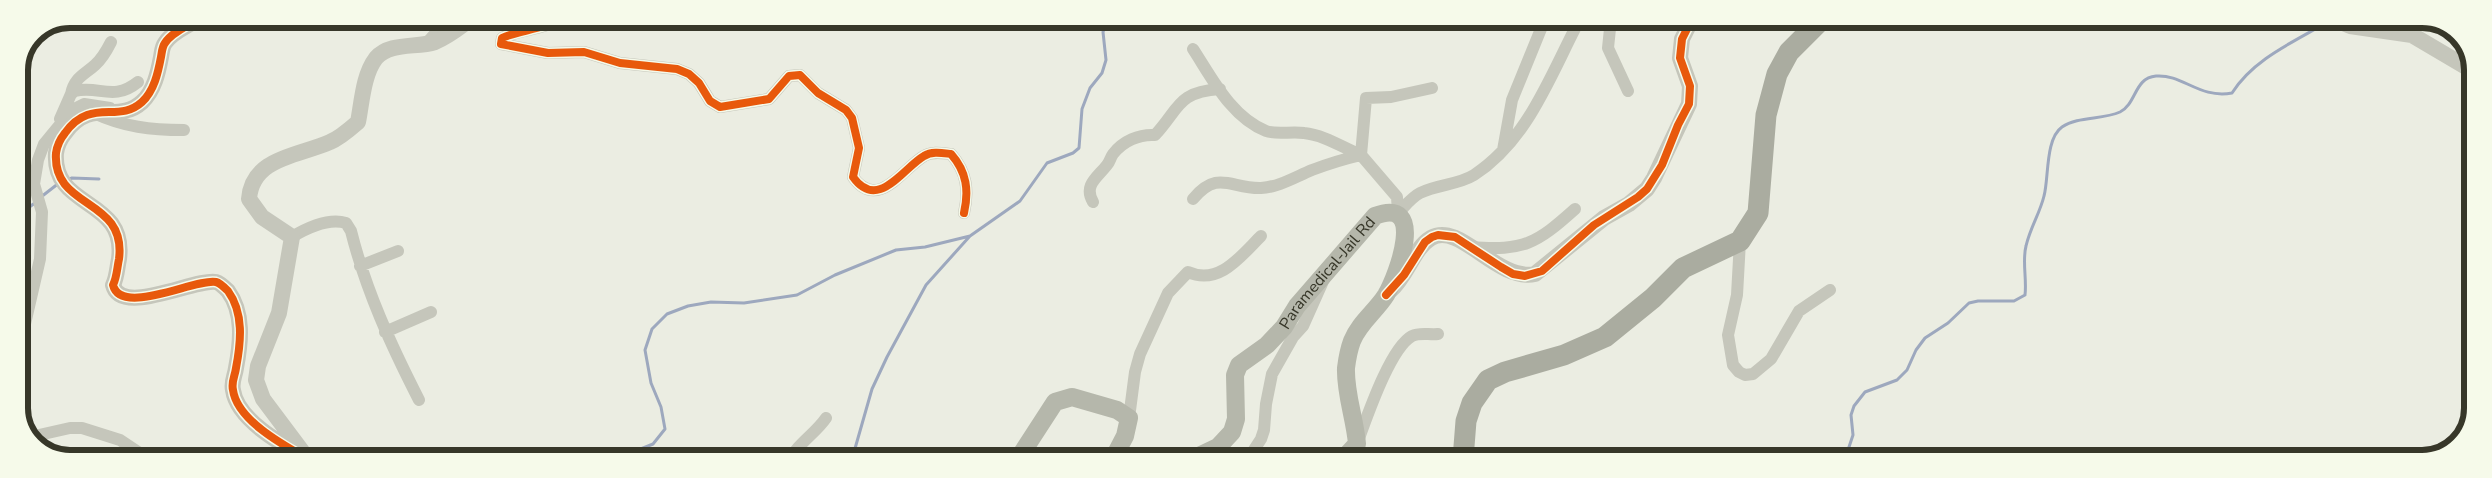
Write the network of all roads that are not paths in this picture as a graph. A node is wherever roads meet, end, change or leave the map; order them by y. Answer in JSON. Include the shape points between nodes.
{"nodes":[{"id":1,"x":183,"y":28,"type":"edge"},
{"id":2,"x":440,"y":28,"type":"edge"},
{"id":3,"x":458,"y":28,"type":"edge"},
{"id":4,"x":532,"y":28,"type":"edge"},
{"id":5,"x":1541,"y":28,"type":"edge"},
{"id":6,"x":1575,"y":28,"type":"edge"},
{"id":7,"x":1610,"y":28,"type":"edge"},
{"id":8,"x":1688,"y":28,"type":"edge"},
{"id":9,"x":1814,"y":28,"type":"edge"},
{"id":10,"x":2364,"y":28,"type":"edge"},
{"id":11,"x":111,"y":42,"type":"dead end"},
{"id":12,"x":426,"y":44,"type":"junction"},
{"id":13,"x":1194,"y":49,"type":"dead end"},
{"id":14,"x":2464,"y":66,"type":"edge"},
{"id":15,"x":138,"y":82,"type":"dead end"},
{"id":16,"x":1432,"y":88,"type":"dead end"},
{"id":17,"x":1220,"y":89,"type":"junction"},
{"id":18,"x":1628,"y":90,"type":"dead end"},
{"id":19,"x":71,"y":94,"type":"junction"},
{"id":20,"x":119,"y":111,"type":"junction"},
{"id":21,"x":92,"y":112,"type":"junction"},
{"id":22,"x":57,"y":126,"type":"junction"},
{"id":23,"x":184,"y":130,"type":"dead end"},
{"id":24,"x":1503,"y":150,"type":"junction"},
{"id":25,"x":1360,"y":155,"type":"junction"},
{"id":26,"x":1193,"y":199,"type":"dead end"},
{"id":27,"x":1093,"y":202,"type":"dead end"},
{"id":28,"x":1575,"y":209,"type":"dead end"},
{"id":29,"x":964,"y":213,"type":"dead end"},
{"id":30,"x":1398,"y":213,"type":"junction"},
{"id":31,"x":1261,"y":236,"type":"dead end"},
{"id":32,"x":292,"y":237,"type":"junction"},
{"id":33,"x":1740,"y":241,"type":"junction"},
{"id":34,"x":1471,"y":248,"type":"junction"},
{"id":35,"x":398,"y":251,"type":"dead end"},
{"id":36,"x":360,"y":266,"type":"junction"},
{"id":37,"x":1327,"y":272,"type":"junction"},
{"id":38,"x":1830,"y":290,"type":"dead end"},
{"id":39,"x":1386,"y":295,"type":"junction"},
{"id":40,"x":28,"y":311,"type":"edge"},
{"id":41,"x":431,"y":312,"type":"dead end"},
{"id":42,"x":385,"y":332,"type":"junction"},
{"id":43,"x":1438,"y":334,"type":"dead end"},
{"id":44,"x":419,"y":400,"type":"dead end"},
{"id":45,"x":826,"y":418,"type":"dead end"},
{"id":46,"x":1129,"y":418,"type":"junction"},
{"id":47,"x":38,"y":435,"type":"edge"},
{"id":48,"x":1357,"y":444,"type":"junction"},
{"id":49,"x":135,"y":450,"type":"edge"},
{"id":50,"x":294,"y":450,"type":"edge"},
{"id":51,"x":301,"y":450,"type":"edge"},
{"id":52,"x":797,"y":450,"type":"edge"},
{"id":53,"x":1023,"y":450,"type":"edge"},
{"id":54,"x":1117,"y":450,"type":"edge"},
{"id":55,"x":1212,"y":450,"type":"edge"},
{"id":56,"x":1254,"y":450,"type":"edge"},
{"id":57,"x":1351,"y":450,"type":"edge"},
{"id":58,"x":1464,"y":450,"type":"edge"}],
"edges":[{"from":1,"to":20,"type":"street","via":[[163,45],[150,94],[136,107]]},
{"from":2,"to":12,"type":"street"},
{"from":3,"to":12,"type":"street"},
{"from":4,"to":29,"type":"street","via":[[502,38],[501,44],[548,53],[584,52],[620,63],[677,69],[700,83],[710,101],[720,107],[769,99],[789,76],[800,75],[852,118],[858,148],[853,177],[859,185],[875,190],[890,184],[924,156],[935,152],[951,154],[967,184]]},
{"from":5,"to":24,"type":"street","via":[[1512,100]]},
{"from":6,"to":24,"type":"street","via":[[1528,120]]},
{"from":7,"to":18,"type":"street","via":[[1608,48]]},
{"from":8,"to":34,"type":"street","via":[[1682,39],[1680,58],[1690,86],[1689,104],[1662,165],[1647,189],[1594,226],[1535,274],[1513,274]]},
{"from":9,"to":33,"type":"highway","via":[[1789,52],[1777,74],[1766,115],[1758,213]]},
{"from":10,"to":14,"type":"street","via":[[2412,35]]},
{"from":11,"to":19,"type":"street","via":[[102,58],[76,79]]},
{"from":12,"to":32,"type":"street","via":[[390,48],[376,58],[365,82],[358,122],[331,142],[269,164],[250,186],[249,199],[262,217]]},
{"from":13,"to":17,"type":"street"},
{"from":15,"to":19,"type":"street","via":[[120,91],[80,90]]},
{"from":16,"to":25,"type":"street","via":[[1391,97],[1366,98]]},
{"from":17,"to":25,"type":"street","via":[[1239,112],[1268,132],[1316,135]]},
{"from":17,"to":27,"type":"street","via":[[1196,92],[1179,105],[1155,135],[1136,136],[1118,149],[1092,181],[1090,193]]},
{"from":19,"to":22,"type":"street"},
{"from":20,"to":21,"type":"street"},
{"from":20,"to":22,"type":"street","via":[[84,104],[72,110]]},
{"from":21,"to":23,"type":"street","via":[[127,126]]},
{"from":21,"to":50,"type":"street","via":[[70,125],[60,139],[56,152],[58,172],[63,184],[108,219],[119,235],[114,290],[126,297],[140,297],[204,282],[217,282],[225,288],[232,297],[240,326],[232,382],[234,396],[261,430]]},
{"from":22,"to":40,"type":"street","via":[[44,144],[34,184],[42,212],[40,259]]},
{"from":24,"to":30,"type":"street","via":[[1472,176],[1419,193]]},
{"from":25,"to":26,"type":"street","via":[[1261,188],[1219,181]]},
{"from":25,"to":30,"type":"street","via":[[1397,197]]},
{"from":28,"to":34,"type":"street","via":[[1533,242],[1519,247]]},
{"from":30,"to":37,"type":"main road","name":"Paramedical-Jail Rd","via":[[1391,211],[1375,216]]},
{"from":30,"to":39,"type":"main road","name":"Paramedical-Jail Rd","via":[[1405,228],[1402,255]]},
{"from":31,"to":46,"type":"street","via":[[1232,265],[1219,273],[1206,276],[1188,272],[1168,293],[1136,363]]},
{"from":32,"to":36,"type":"street","via":[[319,226],[339,221],[346,223]]},
{"from":32,"to":51,"type":"street","via":[[279,314],[258,366],[256,380],[263,399]]},
{"from":33,"to":38,"type":"street","via":[[1737,295],[1728,335],[1733,365],[1739,372],[1753,374],[1771,359],[1798,311]]},
{"from":33,"to":58,"type":"highway","via":[[1683,268],[1653,298],[1605,337],[1564,356],[1505,372],[1488,380],[1472,403],[1466,420]]},
{"from":34,"to":39,"type":"street","via":[[1455,237],[1432,237]]},
{"from":35,"to":36,"type":"street"},
{"from":36,"to":42,"type":"street"},
{"from":37,"to":55,"type":"main road","name":"Paramedical-Jail Rd","via":[[1267,345],[1239,365],[1235,375],[1236,418],[1232,432]]},
{"from":37,"to":56,"type":"street","via":[[1303,326],[1272,374],[1262,439]]},
{"from":39,"to":48,"type":"main road","name":"Paramedical-Jail Rd","via":[[1352,341],[1346,368]]},
{"from":41,"to":42,"type":"street"},
{"from":42,"to":44,"type":"street"},
{"from":43,"to":48,"type":"street","via":[[1420,333],[1402,345],[1381,384]]},
{"from":45,"to":52,"type":"street"},
{"from":46,"to":53,"type":"main road","via":[[1103,406],[1065,398],[1055,402]]},
{"from":46,"to":54,"type":"main road","via":[[1125,436]]},
{"from":47,"to":49,"type":"street","via":[[82,428],[120,440]]},
{"from":48,"to":57,"type":"main road"}]}
